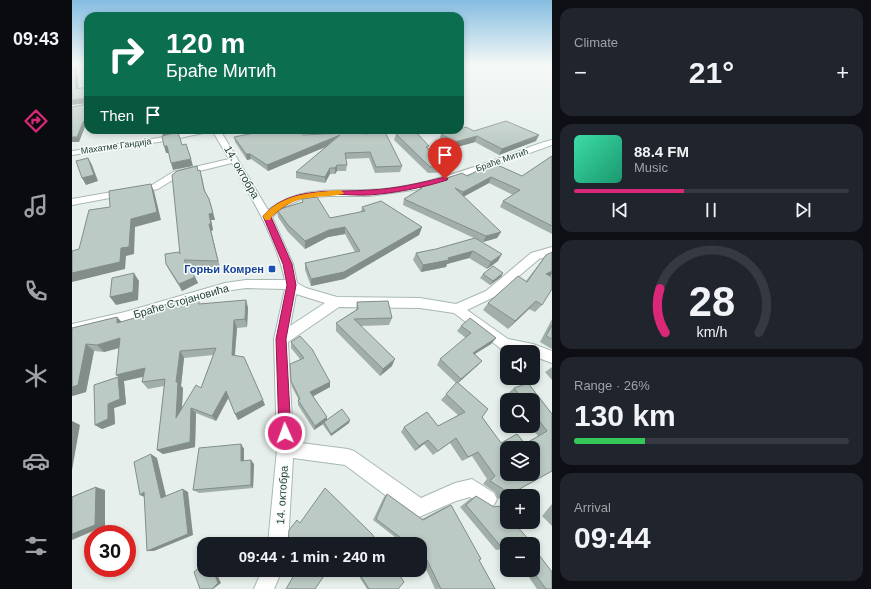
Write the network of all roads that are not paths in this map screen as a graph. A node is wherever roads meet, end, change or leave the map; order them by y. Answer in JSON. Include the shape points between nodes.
{"nodes":[{"id":1,"x":189,"y":134,"type":"edge"},
{"id":2,"x":219,"y":134,"type":"edge"},
{"id":3,"x":552,"y":142,"type":"edge"},
{"id":4,"x":72,"y":153,"type":"edge"},
{"id":5,"x":235,"y":160,"type":"junction"},
{"id":6,"x":72,"y":202,"type":"edge"},
{"id":7,"x":267,"y":216,"type":"junction"},
{"id":8,"x":552,"y":251,"type":"edge"},
{"id":9,"x":292,"y":285,"type":"junction"},
{"id":10,"x":338,"y":302,"type":"junction"},
{"id":11,"x":457,"y":309,"type":"junction"},
{"id":12,"x":72,"y":330,"type":"edge"},
{"id":13,"x":281,"y":339,"type":"junction"},
{"id":14,"x":552,"y":357,"type":"edge"},
{"id":15,"x":285,"y":448,"type":"junction"},
{"id":16,"x":488,"y":499,"type":"dead end"},
{"id":17,"x":279,"y":537,"type":"edge"},
{"id":18,"x":269,"y":577,"type":"edge"},
{"id":19,"x":264,"y":589,"type":"edge"}],
"edges":[{"from":1,"to":4,"type":"street","name":"Махатме Гандија"},
{"from":2,"to":5,"type":"street","name":"14. октобра"},
{"from":3,"to":7,"type":"street","name":"Браће Митић","via":[[416,187],[301,196],[281,205]]},
{"from":5,"to":6,"type":"street","via":[[176,174],[155,187]]},
{"from":5,"to":7,"type":"street","name":"14. октобра"},
{"from":7,"to":9,"type":"street","name":"14. октобра","via":[[287,264]]},
{"from":8,"to":11,"type":"street","via":[[535,256],[490,294]]},
{"from":9,"to":10,"type":"street","via":[[302,292]]},
{"from":9,"to":12,"type":"street","name":"Браће Стојановића","via":[[246,284],[225,287]]},
{"from":9,"to":13,"type":"street","name":"14. октобра"},
{"from":10,"to":11,"type":"street","via":[[420,303]]},
{"from":10,"to":13,"type":"street"},
{"from":11,"to":14,"type":"street","via":[[505,344]]},
{"from":13,"to":15,"type":"street","name":"14. октобра"},
{"from":15,"to":16,"type":"street","via":[[348,457],[419,508],[455,492],[472,488]]},
{"from":15,"to":17,"type":"street","name":"14. октобра"},
{"from":18,"to":19,"type":"street"}]}
